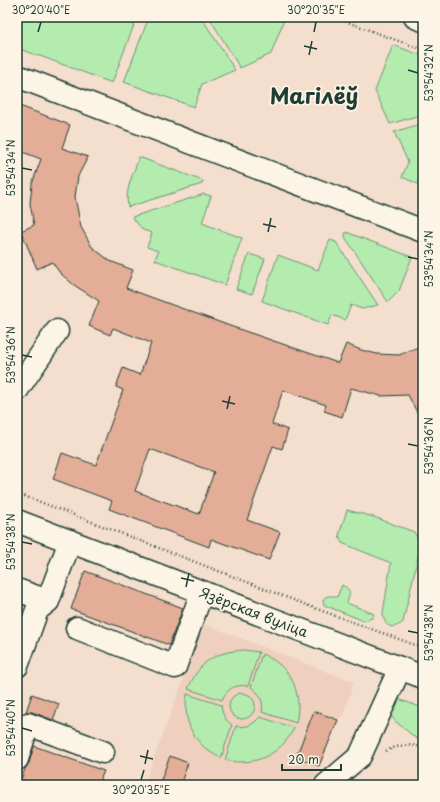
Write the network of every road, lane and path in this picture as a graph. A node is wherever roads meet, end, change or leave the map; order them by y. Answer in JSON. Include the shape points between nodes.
{"nodes":[{"id":1,"x":334,"y":17,"type":"edge"},
{"id":2,"x":415,"y":17,"type":"edge"},
{"id":3,"x":423,"y":20,"type":"edge"},
{"id":4,"x":423,"y":50,"type":"edge"},
{"id":5,"x":17,"y":76,"type":"edge"},
{"id":6,"x":423,"y":231,"type":"edge"},
{"id":7,"x":57,"y":331,"type":"dead end"},
{"id":8,"x":17,"y":390,"type":"edge"},
{"id":9,"x":17,"y":493,"type":"edge"},
{"id":10,"x":17,"y":521,"type":"edge"},
{"id":11,"x":70,"y":541,"type":"junction"},
{"id":12,"x":17,"y":590,"type":"edge"},
{"id":13,"x":202,"y":592,"type":"junction"},
{"id":14,"x":48,"y":601,"type":"junction"},
{"id":15,"x":77,"y":628,"type":"dead end"},
{"id":16,"x":423,"y":648,"type":"edge"},
{"id":17,"x":17,"y":666,"type":"edge"},
{"id":18,"x":400,"y":668,"type":"junction"},
{"id":19,"x":423,"y":677,"type":"edge"},
{"id":20,"x":103,"y":752,"type":"dead end"},
{"id":21,"x":17,"y":759,"type":"edge"},
{"id":22,"x":326,"y":785,"type":"edge"}],
"edges":[{"from":1,"to":4,"type":"path"},
{"from":2,"to":3,"type":"street"},
{"from":5,"to":6,"type":"street"},
{"from":7,"to":8,"type":"street"},
{"from":9,"to":16,"type":"path"},
{"from":10,"to":11,"type":"street","name":"Язёрская вуліца"},
{"from":11,"to":13,"type":"street","name":"Язёрская вуліца"},
{"from":11,"to":14,"type":"street"},
{"from":12,"to":14,"type":"street"},
{"from":13,"to":15,"type":"street","via":[[175,667]]},
{"from":13,"to":18,"type":"street","name":"Язёрская вуліца"},
{"from":14,"to":17,"type":"street","via":[[37,610]]},
{"from":18,"to":19,"type":"street","name":"Язёрская вуліца"},
{"from":18,"to":22,"type":"street","via":[[360,756]]},
{"from":20,"to":21,"type":"street","via":[[28,724]]}]}
